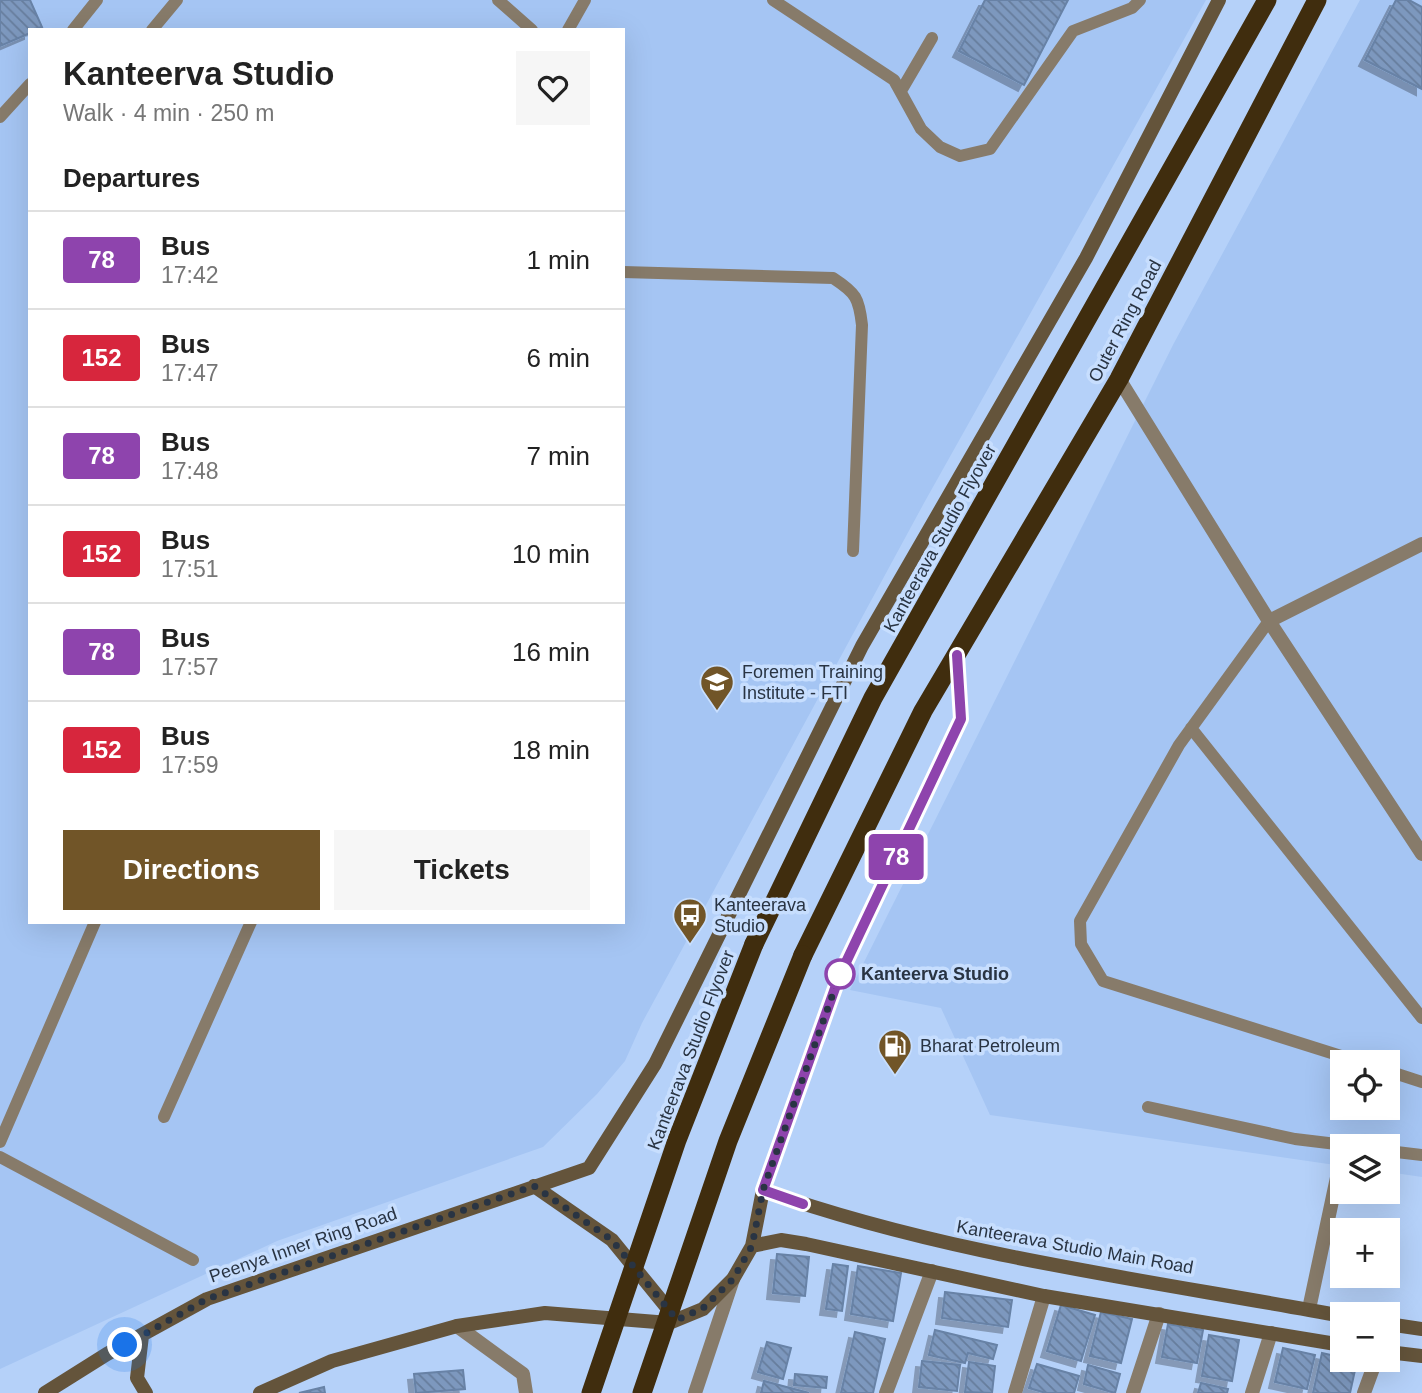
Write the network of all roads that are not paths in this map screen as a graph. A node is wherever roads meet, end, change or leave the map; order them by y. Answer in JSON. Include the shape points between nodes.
{"nodes":[{"id":1,"x":97,"y":0,"type":"edge"},
{"id":2,"x":177,"y":0,"type":"edge"},
{"id":3,"x":498,"y":0,"type":"edge"},
{"id":4,"x":585,"y":0,"type":"edge"},
{"id":5,"x":773,"y":0,"type":"edge"},
{"id":6,"x":1140,"y":0,"type":"edge"},
{"id":7,"x":1219,"y":0,"type":"edge"},
{"id":8,"x":1267,"y":0,"type":"edge"},
{"id":9,"x":1317,"y":0,"type":"edge"},
{"id":10,"x":75,"y":28,"type":"edge"},
{"id":11,"x":154,"y":28,"type":"edge"},
{"id":12,"x":530,"y":28,"type":"edge"},
{"id":13,"x":569,"y":28,"type":"edge"},
{"id":14,"x":932,"y":38,"type":"dead end"},
{"id":15,"x":28,"y":86,"type":"edge"},
{"id":16,"x":901,"y":91,"type":"junction"},
{"id":17,"x":0,"y":117,"type":"edge"},
{"id":18,"x":625,"y":272,"type":"edge"},
{"id":19,"x":1119,"y":379,"type":"junction"},
{"id":20,"x":1422,"y":544,"type":"edge"},
{"id":21,"x":853,"y":551,"type":"dead end"},
{"id":22,"x":1269,"y":621,"type":"junction"},
{"id":23,"x":957,"y":655,"type":"junction"},
{"id":24,"x":1191,"y":728,"type":"junction"},
{"id":25,"x":1422,"y":854,"type":"edge"},
{"id":26,"x":93,"y":924,"type":"edge"},
{"id":27,"x":250,"y":924,"type":"edge"},
{"id":28,"x":1422,"y":1018,"type":"edge"},
{"id":29,"x":1330,"y":1053,"type":"edge"},
{"id":30,"x":1400,"y":1075,"type":"edge"},
{"id":31,"x":1422,"y":1082,"type":"edge"},
{"id":32,"x":1148,"y":1107,"type":"dead end"},
{"id":33,"x":164,"y":1117,"type":"dead end"},
{"id":34,"x":0,"y":1142,"type":"edge"},
{"id":35,"x":1330,"y":1145,"type":"edge"},
{"id":36,"x":1400,"y":1152,"type":"edge"},
{"id":37,"x":1422,"y":1155,"type":"edge"},
{"id":38,"x":0,"y":1157,"type":"edge"},
{"id":39,"x":534,"y":1186,"type":"junction"},
{"id":40,"x":763,"y":1190,"type":"junction"},
{"id":41,"x":1333,"y":1204,"type":"edge"},
{"id":42,"x":752,"y":1246,"type":"junction"},
{"id":43,"x":193,"y":1260,"type":"dead end"},
{"id":44,"x":932,"y":1271,"type":"junction"},
{"id":45,"x":733,"y":1279,"type":"junction"},
{"id":46,"x":1044,"y":1296,"type":"junction"},
{"id":47,"x":1309,"y":1310,"type":"junction"},
{"id":48,"x":1330,"y":1313,"type":"edge"},
{"id":49,"x":1159,"y":1314,"type":"junction"},
{"id":50,"x":677,"y":1320,"type":"junction"},
{"id":51,"x":457,"y":1326,"type":"junction"},
{"id":52,"x":1400,"y":1326,"type":"edge"},
{"id":53,"x":1422,"y":1329,"type":"edge"},
{"id":54,"x":1271,"y":1333,"type":"junction"},
{"id":55,"x":142,"y":1336,"type":"junction"},
{"id":56,"x":1330,"y":1343,"type":"edge"},
{"id":57,"x":1400,"y":1353,"type":"edge"},
{"id":58,"x":1422,"y":1356,"type":"edge"},
{"id":59,"x":1372,"y":1372,"type":"edge"},
{"id":60,"x":44,"y":1393,"type":"edge"},
{"id":61,"x":146,"y":1393,"type":"edge"},
{"id":62,"x":260,"y":1393,"type":"edge"},
{"id":63,"x":526,"y":1393,"type":"edge"},
{"id":64,"x":591,"y":1393,"type":"edge"},
{"id":65,"x":642,"y":1393,"type":"edge"},
{"id":66,"x":695,"y":1393,"type":"edge"},
{"id":67,"x":886,"y":1393,"type":"edge"},
{"id":68,"x":1015,"y":1393,"type":"edge"},
{"id":69,"x":1133,"y":1393,"type":"edge"},
{"id":70,"x":1252,"y":1393,"type":"edge"},
{"id":71,"x":1364,"y":1393,"type":"edge"}],
"edges":[{"from":1,"to":10,"type":"lane"},
{"from":2,"to":11,"type":"lane"},
{"from":3,"to":12,"type":"lane"},
{"from":4,"to":13,"type":"lane"},
{"from":5,"to":16,"type":"lane","via":[[894,80]]},
{"from":6,"to":16,"type":"lane","via":[[1132,8],[1073,31],[990,149],[960,156],[940,147],[921,130]]},
{"from":7,"to":39,"type":"main road","name":"Peenya Inner Ring Road","via":[[1086,258],[862,646],[655,1064],[589,1168]]},
{"from":8,"to":64,"type":"highway","name":"Kanteerava Studio Flyover","bridge":true,"via":[[873,698],[754,944],[677,1140]]},
{"from":9,"to":19,"type":"highway","name":"Outer Ring Road"},
{"from":14,"to":16,"type":"lane"},
{"from":15,"to":17,"type":"lane"},
{"from":18,"to":21,"type":"lane","via":[[833,278],[859,301],[862,325]]},
{"from":19,"to":22,"type":"street"},
{"from":19,"to":23,"type":"highway","name":"Outer Ring Road"},
{"from":20,"to":22,"type":"street"},
{"from":22,"to":24,"type":"lane"},
{"from":22,"to":25,"type":"street"},
{"from":23,"to":40,"type":"main road","via":[[961,719],[839,977]]},
{"from":23,"to":65,"type":"highway","bridge":true,"via":[[923,711],[803,955],[728,1140]]},
{"from":24,"to":28,"type":"lane"},
{"from":24,"to":29,"type":"lane","via":[[1080,921],[1081,944],[1103,981]]},
{"from":26,"to":34,"type":"lane"},
{"from":27,"to":33,"type":"lane"},
{"from":30,"to":31,"type":"lane"},
{"from":32,"to":35,"type":"lane"},
{"from":36,"to":37,"type":"lane"},
{"from":38,"to":43,"type":"lane"},
{"from":39,"to":50,"type":"main road","via":[[612,1240]]},
{"from":39,"to":55,"type":"main road","name":"Peenya Inner Ring Road","via":[[207,1299]]},
{"from":40,"to":42,"type":"main road"},
{"from":40,"to":47,"type":"main road","name":"Kanteerava Studio Main Road","via":[[944,1243]]},
{"from":41,"to":47,"type":"street"},
{"from":42,"to":44,"type":"main road","via":[[781,1240]]},
{"from":42,"to":45,"type":"main road"},
{"from":44,"to":46,"type":"main road"},
{"from":44,"to":67,"type":"street"},
{"from":45,"to":50,"type":"main road","via":[[703,1308]]},
{"from":45,"to":66,"type":"street"},
{"from":46,"to":49,"type":"main road"},
{"from":46,"to":68,"type":"street"},
{"from":47,"to":48,"type":"main road","name":"Kanteerava Studio Main Road"},
{"from":49,"to":54,"type":"main road"},
{"from":49,"to":69,"type":"street"},
{"from":50,"to":51,"type":"main road","via":[[545,1313]]},
{"from":51,"to":62,"type":"main road","via":[[332,1361]]},
{"from":51,"to":63,"type":"street","via":[[523,1374]]},
{"from":52,"to":53,"type":"main road"},
{"from":54,"to":56,"type":"main road"},
{"from":54,"to":70,"type":"street"},
{"from":55,"to":60,"type":"main road","name":"Peenya Inner Ring Road"},
{"from":55,"to":61,"type":"main road","via":[[138,1378]]},
{"from":57,"to":58,"type":"main road"},
{"from":59,"to":71,"type":"street"}]}
